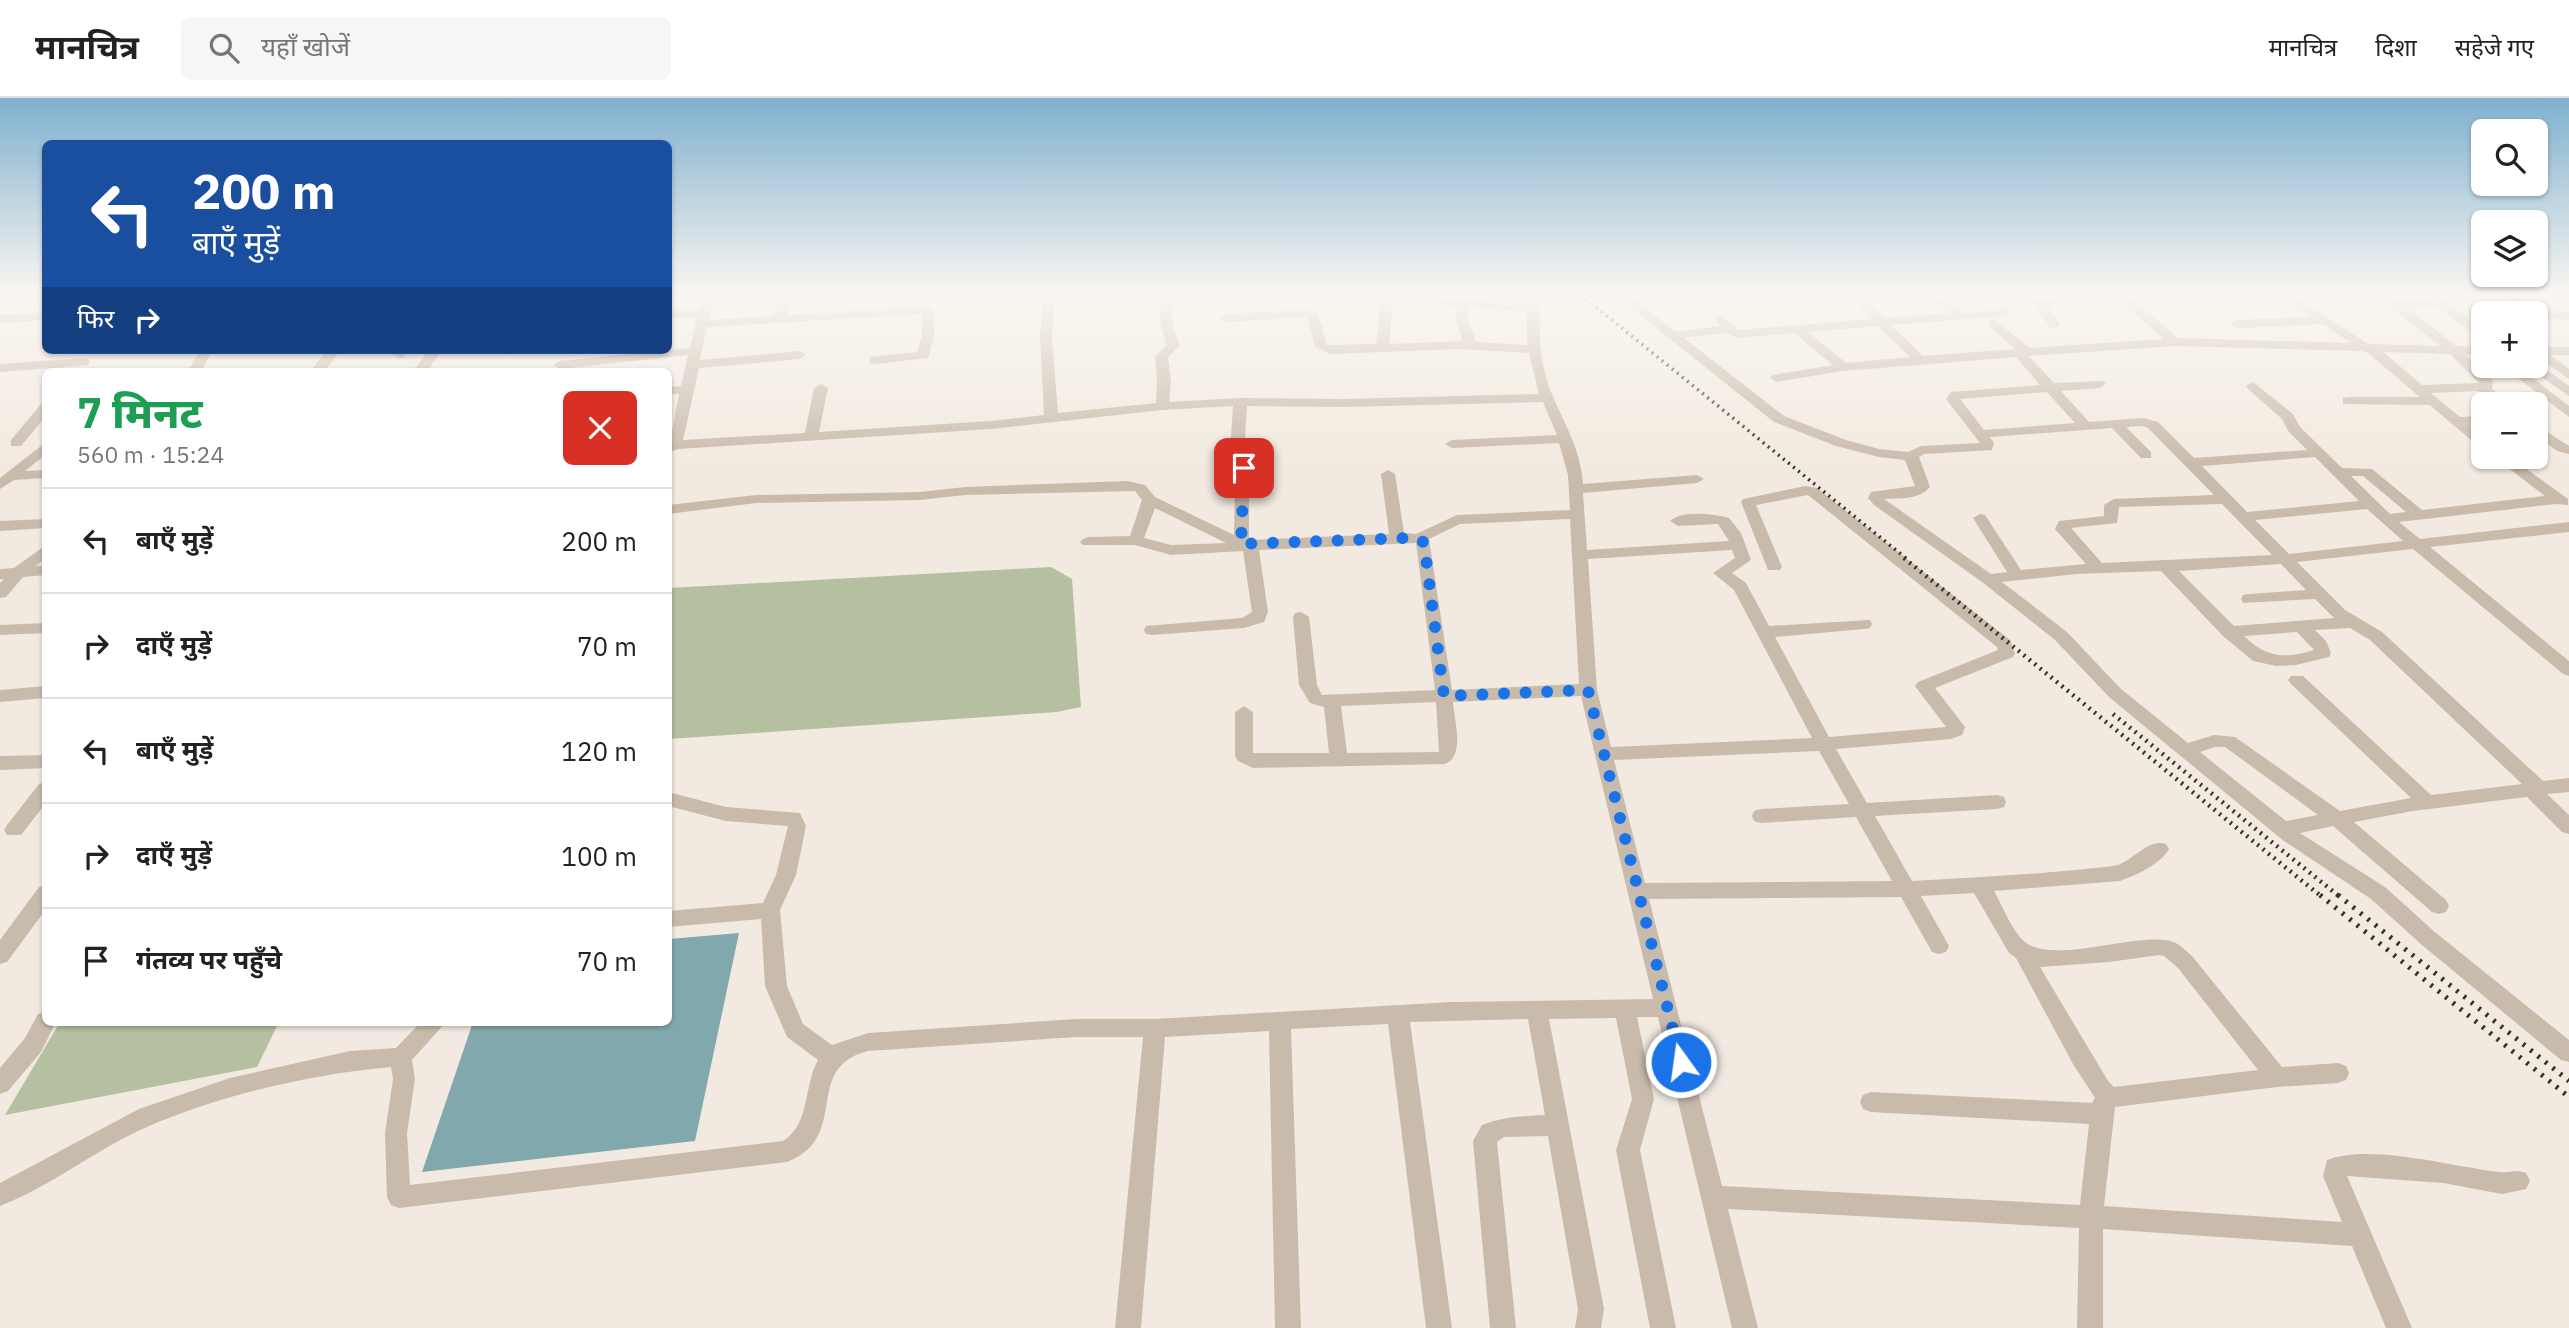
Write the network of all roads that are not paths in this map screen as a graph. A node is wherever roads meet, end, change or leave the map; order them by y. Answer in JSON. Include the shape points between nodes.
{"nodes":[{"id":1,"x":695,"y":352,"type":"edge"},
{"id":2,"x":924,"y":352,"type":"edge"},
{"id":3,"x":1047,"y":352,"type":"edge"},
{"id":4,"x":1166,"y":352,"type":"edge"},
{"id":5,"x":1535,"y":352,"type":"edge"},
{"id":6,"x":1694,"y":352,"type":"edge"},
{"id":7,"x":1828,"y":352,"type":"edge"},
{"id":8,"x":1912,"y":352,"type":"edge"},
{"id":9,"x":2030,"y":352,"type":"edge"},
{"id":10,"x":2374,"y":352,"type":"edge"},
{"id":11,"x":2456,"y":352,"type":"edge"},
{"id":12,"x":2022,"y":353,"type":"junction"},
{"id":13,"x":331,"y":354,"type":"edge"},
{"id":14,"x":433,"y":354,"type":"edge"},
{"id":15,"x":800,"y":355,"type":"dead end"},
{"id":16,"x":694,"y":357,"type":"junction"},
{"id":17,"x":2548,"y":359,"type":"edge"},
{"id":18,"x":875,"y":360,"type":"dead end"},
{"id":19,"x":1920,"y":360,"type":"junction"},
{"id":20,"x":560,"y":365,"type":"dead end"},
{"id":21,"x":80,"y":367,"type":"edge"},
{"id":22,"x":1843,"y":367,"type":"junction"},
{"id":23,"x":0,"y":368,"type":"edge"},
{"id":24,"x":320,"y":368,"type":"edge"},
{"id":25,"x":422,"y":368,"type":"edge"},
{"id":26,"x":2569,"y":374,"type":"edge"},
{"id":27,"x":2548,"y":376,"type":"edge"},
{"id":28,"x":2524,"y":378,"type":"edge"},
{"id":29,"x":1777,"y":379,"type":"dead end"},
{"id":30,"x":2099,"y":384,"type":"dead end"},
{"id":31,"x":2253,"y":386,"type":"dead end"},
{"id":32,"x":821,"y":388,"type":"dead end"},
{"id":33,"x":2052,"y":388,"type":"junction"},
{"id":34,"x":2418,"y":388,"type":"junction"},
{"id":35,"x":2486,"y":389,"type":"junction"},
{"id":36,"x":686,"y":390,"type":"junction"},
{"id":37,"x":672,"y":391,"type":"edge"},
{"id":38,"x":2489,"y":392,"type":"edge"},
{"id":39,"x":2569,"y":392,"type":"edge"},
{"id":40,"x":1546,"y":398,"type":"junction"},
{"id":41,"x":1240,"y":401,"type":"junction"},
{"id":42,"x":2348,"y":401,"type":"dead end"},
{"id":43,"x":2433,"y":401,"type":"junction"},
{"id":44,"x":1162,"y":406,"type":"junction"},
{"id":45,"x":42,"y":413,"type":"edge"},
{"id":46,"x":2569,"y":413,"type":"edge"},
{"id":47,"x":675,"y":416,"type":"edge"},
{"id":48,"x":1051,"y":418,"type":"junction"},
{"id":49,"x":2471,"y":420,"type":"edge"},
{"id":50,"x":2457,"y":421,"type":"junction"},
{"id":51,"x":2115,"y":424,"type":"junction"},
{"id":52,"x":2085,"y":426,"type":"junction"},
{"id":53,"x":2471,"y":433,"type":"edge"},
{"id":54,"x":1980,"y":434,"type":"junction"},
{"id":55,"x":811,"y":436,"type":"junction"},
{"id":56,"x":2548,"y":438,"type":"edge"},
{"id":57,"x":1566,"y":439,"type":"junction"},
{"id":58,"x":16,"y":443,"type":"junction"},
{"id":59,"x":42,"y":444,"type":"edge"},
{"id":60,"x":1451,"y":444,"type":"dead end"},
{"id":61,"x":0,"y":445,"type":"edge"},
{"id":62,"x":672,"y":446,"type":"edge"},
{"id":63,"x":42,"y":448,"type":"edge"},
{"id":64,"x":2569,"y":450,"type":"edge"},
{"id":65,"x":2318,"y":453,"type":"junction"},
{"id":66,"x":2146,"y":455,"type":"dead end"},
{"id":67,"x":1912,"y":456,"type":"junction"},
{"id":68,"x":2191,"y":463,"type":"junction"},
{"id":69,"x":2518,"y":469,"type":"edge"},
{"id":70,"x":2337,"y":472,"type":"junction"},
{"id":71,"x":1388,"y":474,"type":"dead end"},
{"id":72,"x":42,"y":475,"type":"edge"},
{"id":73,"x":1697,"y":479,"type":"dead end"},
{"id":74,"x":5,"y":480,"type":"edge"},
{"id":75,"x":1576,"y":489,"type":"junction"},
{"id":76,"x":2226,"y":499,"type":"junction"},
{"id":77,"x":1150,"y":500,"type":"junction"},
{"id":78,"x":2564,"y":502,"type":"edge"},
{"id":79,"x":2371,"y":504,"type":"junction"},
{"id":80,"x":672,"y":510,"type":"edge"},
{"id":81,"x":1577,"y":514,"type":"junction"},
{"id":82,"x":2419,"y":515,"type":"junction"},
{"id":83,"x":1980,"y":517,"type":"dead end"},
{"id":84,"x":2243,"y":517,"type":"junction"},
{"id":85,"x":2386,"y":519,"type":"junction"},
{"id":86,"x":1678,"y":521,"type":"dead end"},
{"id":87,"x":42,"y":523,"type":"edge"},
{"id":88,"x":0,"y":526,"type":"edge"},
{"id":89,"x":2569,"y":527,"type":"edge"},
{"id":90,"x":1397,"y":538,"type":"junction"},
{"id":91,"x":1420,"y":539,"type":"junction"},
{"id":92,"x":1136,"y":540,"type":"junction"},
{"id":93,"x":1088,"y":542,"type":"dead end"},
{"id":94,"x":2416,"y":543,"type":"junction"},
{"id":95,"x":1246,"y":544,"type":"junction"},
{"id":96,"x":1738,"y":545,"type":"junction"},
{"id":97,"x":42,"y":553,"type":"edge"},
{"id":98,"x":1578,"y":555,"type":"junction"},
{"id":99,"x":2284,"y":559,"type":"junction"},
{"id":100,"x":1774,"y":567,"type":"dead end"},
{"id":101,"x":2166,"y":567,"type":"junction"},
{"id":102,"x":2098,"y":568,"type":"junction"},
{"id":103,"x":42,"y":570,"type":"edge"},
{"id":104,"x":18,"y":573,"type":"junction"},
{"id":105,"x":0,"y":574,"type":"edge"},
{"id":106,"x":2017,"y":576,"type":"junction"},
{"id":107,"x":1988,"y":579,"type":"junction"},
{"id":108,"x":0,"y":593,"type":"edge"},
{"id":109,"x":2318,"y":594,"type":"junction"},
{"id":110,"x":2249,"y":599,"type":"dead end"},
{"id":111,"x":1301,"y":617,"type":"dead end"},
{"id":112,"x":2353,"y":622,"type":"junction"},
{"id":113,"x":1864,"y":624,"type":"dead end"},
{"id":114,"x":2302,"y":627,"type":"junction"},
{"id":115,"x":42,"y":628,"type":"edge"},
{"id":116,"x":0,"y":630,"type":"edge"},
{"id":117,"x":1152,"y":630,"type":"dead end"},
{"id":118,"x":1765,"y":632,"type":"junction"},
{"id":119,"x":2229,"y":632,"type":"junction"},
{"id":120,"x":2569,"y":670,"type":"edge"},
{"id":121,"x":2297,"y":680,"type":"dead end"},
{"id":122,"x":1588,"y":690,"type":"junction"},
{"id":123,"x":42,"y":692,"type":"edge"},
{"id":124,"x":0,"y":696,"type":"edge"},
{"id":125,"x":1444,"y":696,"type":"junction"},
{"id":126,"x":1332,"y":701,"type":"junction"},
{"id":127,"x":1244,"y":712,"type":"dead end"},
{"id":128,"x":1824,"y":744,"type":"junction"},
{"id":129,"x":2186,"y":750,"type":"junction"},
{"id":130,"x":1602,"y":754,"type":"junction"},
{"id":131,"x":1339,"y":760,"type":"junction"},
{"id":132,"x":42,"y":761,"type":"edge"},
{"id":133,"x":0,"y":763,"type":"edge"},
{"id":134,"x":2569,"y":785,"type":"edge"},
{"id":135,"x":2534,"y":788,"type":"junction"},
{"id":136,"x":42,"y":794,"type":"edge"},
{"id":137,"x":672,"y":800,"type":"edge"},
{"id":138,"x":1997,"y":802,"type":"dead end"},
{"id":139,"x":2427,"y":802,"type":"junction"},
{"id":140,"x":1863,"y":811,"type":"junction"},
{"id":141,"x":1761,"y":816,"type":"dead end"},
{"id":142,"x":2336,"y":818,"type":"junction"},
{"id":143,"x":2569,"y":827,"type":"edge"},
{"id":144,"x":2281,"y":829,"type":"junction"},
{"id":145,"x":14,"y":830,"type":"dead end"},
{"id":146,"x":2159,"y":849,"type":"dead end"},
{"id":147,"x":1980,"y":885,"type":"junction"},
{"id":148,"x":1908,"y":889,"type":"junction"},
{"id":149,"x":1638,"y":891,"type":"junction"},
{"id":150,"x":2439,"y":906,"type":"dead end"},
{"id":151,"x":770,"y":910,"type":"junction"},
{"id":152,"x":38,"y":914,"type":"edge"},
{"id":153,"x":672,"y":919,"type":"edge"},
{"id":154,"x":1938,"y":946,"type":"dead end"},
{"id":155,"x":2025,"y":955,"type":"junction"},
{"id":156,"x":0,"y":956,"type":"edge"},
{"id":157,"x":1667,"y":1008,"type":"junction"},
{"id":158,"x":1625,"y":1009,"type":"junction"},
{"id":159,"x":1537,"y":1011,"type":"junction"},
{"id":160,"x":1398,"y":1015,"type":"junction"},
{"id":161,"x":1280,"y":1022,"type":"junction"},
{"id":162,"x":43,"y":1026,"type":"edge"},
{"id":163,"x":431,"y":1026,"type":"edge"},
{"id":164,"x":1155,"y":1028,"type":"junction"},
{"id":165,"x":2569,"y":1053,"type":"edge"},
{"id":166,"x":401,"y":1057,"type":"junction"},
{"id":167,"x":832,"y":1058,"type":"junction"},
{"id":168,"x":2338,"y":1073,"type":"dead end"},
{"id":169,"x":2277,"y":1077,"type":"junction"},
{"id":170,"x":0,"y":1084,"type":"edge"},
{"id":171,"x":1871,"y":1102,"type":"dead end"},
{"id":172,"x":2105,"y":1106,"type":"junction"},
{"id":173,"x":1556,"y":1125,"type":"junction"},
{"id":174,"x":2518,"y":1181,"type":"dead end"},
{"id":175,"x":0,"y":1195,"type":"edge"},
{"id":176,"x":1715,"y":1197,"type":"junction"},
{"id":177,"x":2091,"y":1217,"type":"junction"},
{"id":178,"x":2358,"y":1235,"type":"junction"},
{"id":179,"x":1128,"y":1328,"type":"edge"},
{"id":180,"x":1287,"y":1328,"type":"edge"},
{"id":181,"x":1439,"y":1328,"type":"edge"},
{"id":182,"x":1503,"y":1328,"type":"edge"},
{"id":183,"x":1588,"y":1328,"type":"edge"},
{"id":184,"x":1663,"y":1328,"type":"edge"},
{"id":185,"x":1745,"y":1328,"type":"edge"},
{"id":186,"x":2090,"y":1328,"type":"edge"},
{"id":187,"x":2399,"y":1328,"type":"edge"}],
"edges":[{"from":1,"to":16,"type":"street"},
{"from":2,"to":18,"type":"street"},
{"from":3,"to":48,"type":"street"},
{"from":4,"to":44,"type":"street","via":[[1161,356]]},
{"from":5,"to":40,"type":"street"},
{"from":6,"to":67,"type":"street","via":[[1788,424],[1853,447]]},
{"from":7,"to":22,"type":"street"},
{"from":8,"to":19,"type":"street"},
{"from":9,"to":12,"type":"street"},
{"from":10,"to":34,"type":"street"},
{"from":11,"to":35,"type":"street","via":[[2488,384]]},
{"from":12,"to":19,"type":"street"},
{"from":12,"to":33,"type":"street"},
{"from":13,"to":24,"type":"street"},
{"from":14,"to":25,"type":"street"},
{"from":15,"to":16,"type":"street"},
{"from":16,"to":20,"type":"street"},
{"from":16,"to":36,"type":"street"},
{"from":17,"to":26,"type":"street"},
{"from":19,"to":22,"type":"street"},
{"from":21,"to":23,"type":"street"},
{"from":22,"to":29,"type":"street"},
{"from":27,"to":39,"type":"street"},
{"from":28,"to":46,"type":"street"},
{"from":30,"to":33,"type":"street"},
{"from":31,"to":65,"type":"street","via":[[2288,417]]},
{"from":32,"to":55,"type":"street"},
{"from":33,"to":52,"type":"street"},
{"from":33,"to":54,"type":"street","via":[[1953,397]]},
{"from":34,"to":35,"type":"street"},
{"from":34,"to":43,"type":"street"},
{"from":35,"to":38,"type":"street"},
{"from":36,"to":37,"type":"street"},
{"from":36,"to":47,"type":"street"},
{"from":40,"to":41,"type":"street"},
{"from":40,"to":57,"type":"street"},
{"from":41,"to":44,"type":"street"},
{"from":41,"to":95,"type":"street","via":[[1238,438],[1250,449],[1244,468]]},
{"from":42,"to":43,"type":"street"},
{"from":43,"to":50,"type":"street"},
{"from":44,"to":48,"type":"street"},
{"from":45,"to":58,"type":"street"},
{"from":47,"to":62,"type":"street"},
{"from":48,"to":55,"type":"street"},
{"from":49,"to":50,"type":"street"},
{"from":50,"to":53,"type":"street"},
{"from":51,"to":52,"type":"street"},
{"from":51,"to":66,"type":"street"},
{"from":51,"to":68,"type":"street","via":[[2153,425]]},
{"from":52,"to":54,"type":"street"},
{"from":54,"to":67,"type":"street","via":[[1987,443],[1984,448],[1921,450]]},
{"from":55,"to":62,"type":"street"},
{"from":56,"to":64,"type":"street"},
{"from":57,"to":60,"type":"street"},
{"from":57,"to":75,"type":"street"},
{"from":58,"to":59,"type":"street"},
{"from":58,"to":61,"type":"street"},
{"from":63,"to":74,"type":"street"},
{"from":65,"to":68,"type":"street"},
{"from":65,"to":70,"type":"street"},
{"from":67,"to":107,"type":"street","via":[[1923,483],[1921,490],[1875,498]]},
{"from":68,"to":76,"type":"street"},
{"from":69,"to":78,"type":"street"},
{"from":70,"to":79,"type":"street"},
{"from":70,"to":82,"type":"street","via":[[2367,472]]},
{"from":71,"to":90,"type":"street"},
{"from":72,"to":74,"type":"street"},
{"from":73,"to":75,"type":"street"},
{"from":75,"to":81,"type":"street"},
{"from":76,"to":84,"type":"street"},
{"from":76,"to":102,"type":"street","via":[[2115,503],[2111,505],[2112,520],[2064,524],[2063,529]]},
{"from":77,"to":80,"type":"street","via":[[1133,486],[1049,487],[920,496],[756,499]]},
{"from":77,"to":92,"type":"street"},
{"from":77,"to":95,"type":"street"},
{"from":78,"to":82,"type":"street"},
{"from":79,"to":84,"type":"street"},
{"from":79,"to":85,"type":"street"},
{"from":81,"to":91,"type":"street","via":[[1457,520]]},
{"from":81,"to":98,"type":"street"},
{"from":82,"to":85,"type":"street"},
{"from":83,"to":106,"type":"street"},
{"from":84,"to":99,"type":"street"},
{"from":85,"to":94,"type":"street"},
{"from":86,"to":96,"type":"street","via":[[1728,522]]},
{"from":87,"to":88,"type":"street"},
{"from":89,"to":94,"type":"street"},
{"from":90,"to":91,"type":"street"},
{"from":90,"to":95,"type":"street"},
{"from":91,"to":125,"type":"street"},
{"from":92,"to":93,"type":"street"},
{"from":92,"to":95,"type":"street","via":[[1163,550]]},
{"from":94,"to":99,"type":"street"},
{"from":94,"to":120,"type":"street"},
{"from":95,"to":117,"type":"street","via":[[1258,618]]},
{"from":96,"to":98,"type":"street"},
{"from":96,"to":118,"type":"street","via":[[1743,560],[1721,573],[1740,587]]},
{"from":97,"to":104,"type":"street"},
{"from":98,"to":122,"type":"street"},
{"from":99,"to":101,"type":"street"},
{"from":99,"to":109,"type":"street"},
{"from":100,"to":128,"type":"street","via":[[1748,502],[1812,491],[2008,649],[2005,656],[1924,686],[1956,731]]},
{"from":101,"to":102,"type":"street"},
{"from":101,"to":119,"type":"street"},
{"from":102,"to":106,"type":"street"},
{"from":103,"to":104,"type":"street"},
{"from":104,"to":105,"type":"street"},
{"from":104,"to":108,"type":"street"},
{"from":106,"to":107,"type":"street"},
{"from":107,"to":129,"type":"street","via":[[2060,636],[2106,686]]},
{"from":109,"to":110,"type":"street"},
{"from":109,"to":112,"type":"street"},
{"from":111,"to":126,"type":"street","via":[[1310,693],[1315,699]]},
{"from":112,"to":114,"type":"street"},
{"from":112,"to":135,"type":"street","via":[[2376,636]]},
{"from":113,"to":118,"type":"street"},
{"from":114,"to":119,"type":"street"},
{"from":114,"to":119,"type":"street","via":[[2323,653],[2266,660],[2250,653]]},
{"from":115,"to":116,"type":"street"},
{"from":118,"to":128,"type":"street"},
{"from":121,"to":139,"type":"street"},
{"from":122,"to":125,"type":"street"},
{"from":122,"to":130,"type":"street"},
{"from":123,"to":124,"type":"street"},
{"from":125,"to":126,"type":"street"},
{"from":125,"to":131,"type":"street","via":[[1448,753],[1444,758]]},
{"from":126,"to":131,"type":"street"},
{"from":127,"to":131,"type":"street","via":[[1247,760]]},
{"from":128,"to":130,"type":"street"},
{"from":128,"to":140,"type":"street"},
{"from":129,"to":142,"type":"street","via":[[2229,741]]},
{"from":129,"to":144,"type":"street"},
{"from":130,"to":149,"type":"street"},
{"from":132,"to":133,"type":"street"},
{"from":134,"to":135,"type":"street"},
{"from":135,"to":139,"type":"street"},
{"from":135,"to":143,"type":"street"},
{"from":136,"to":145,"type":"street"},
{"from":137,"to":151,"type":"street","via":[[726,814],[793,818],[797,826],[786,875]]},
{"from":138,"to":140,"type":"street"},
{"from":139,"to":142,"type":"street"},
{"from":140,"to":141,"type":"street"},
{"from":140,"to":148,"type":"street"},
{"from":142,"to":144,"type":"street"},
{"from":142,"to":150,"type":"street"},
{"from":144,"to":165,"type":"street","via":[[2368,885]]},
{"from":146,"to":147,"type":"street","via":[[2120,873]]},
{"from":147,"to":148,"type":"street"},
{"from":147,"to":155,"type":"street"},
{"from":148,"to":149,"type":"street"},
{"from":148,"to":154,"type":"street"},
{"from":149,"to":157,"type":"street"},
{"from":151,"to":153,"type":"street"},
{"from":151,"to":167,"type":"street","via":[[776,986],[795,1030]]},
{"from":152,"to":156,"type":"street"},
{"from":155,"to":169,"type":"street","via":[[2044,960],[2170,949]]},
{"from":155,"to":172,"type":"street","via":[[2031,975],[2056,1011]]},
{"from":157,"to":158,"type":"street"},
{"from":157,"to":176,"type":"street"},
{"from":158,"to":159,"type":"street"},
{"from":158,"to":184,"type":"street","via":[[1643,1098],[1628,1150]]},
{"from":159,"to":160,"type":"street"},
{"from":159,"to":173,"type":"street"},
{"from":160,"to":161,"type":"street"},
{"from":160,"to":181,"type":"street"},
{"from":161,"to":164,"type":"street"},
{"from":161,"to":180,"type":"street"},
{"from":162,"to":170,"type":"street"},
{"from":163,"to":166,"type":"street"},
{"from":164,"to":167,"type":"street","via":[[1076,1028],[868,1042],[847,1047]]},
{"from":164,"to":179,"type":"street"},
{"from":166,"to":167,"type":"street","via":[[404,1079],[396,1133],[399,1197],[787,1151],[801,1145],[814,1123],[822,1077]]},
{"from":166,"to":175,"type":"street","via":[[350,1061],[230,1088],[139,1119]]},
{"from":168,"to":169,"type":"street"},
{"from":169,"to":172,"type":"street"},
{"from":171,"to":172,"type":"street"},
{"from":172,"to":177,"type":"street"},
{"from":173,"to":182,"type":"street","via":[[1504,1127],[1490,1132],[1485,1141]]},
{"from":173,"to":183,"type":"street","via":[[1591,1309]]},
{"from":174,"to":178,"type":"street","via":[[2340,1165],[2335,1176]]},
{"from":176,"to":177,"type":"street"},
{"from":176,"to":185,"type":"street"},
{"from":177,"to":178,"type":"street"},
{"from":177,"to":186,"type":"street"},
{"from":178,"to":187,"type":"street"}]}
